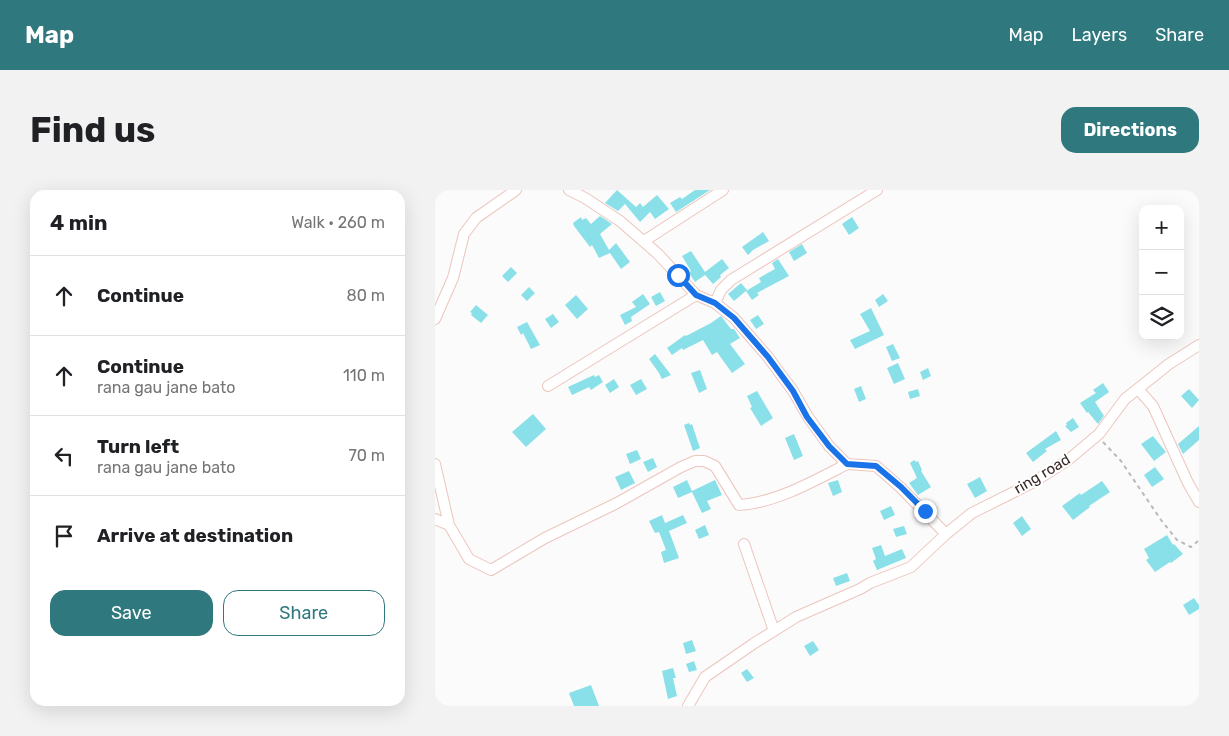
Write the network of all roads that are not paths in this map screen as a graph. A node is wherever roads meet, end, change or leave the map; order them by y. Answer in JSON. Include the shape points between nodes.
{"nodes":[{"id":1,"x":516,"y":190,"type":"edge"},
{"id":2,"x":569,"y":190,"type":"edge"},
{"id":3,"x":723,"y":190,"type":"edge"},
{"id":4,"x":877,"y":190,"type":"edge"},
{"id":5,"x":644,"y":241,"type":"junction"},
{"id":6,"x":696,"y":295,"type":"junction"},
{"id":7,"x":715,"y":303,"type":"junction"},
{"id":8,"x":435,"y":319,"type":"edge"},
{"id":9,"x":1199,"y":345,"type":"edge"},
{"id":10,"x":548,"y":386,"type":"dead end"},
{"id":11,"x":1138,"y":388,"type":"junction"},
{"id":12,"x":435,"y":464,"type":"edge"},
{"id":13,"x":847,"y":464,"type":"junction"},
{"id":14,"x":1199,"y":502,"type":"edge"},
{"id":15,"x":435,"y":519,"type":"edge"},
{"id":16,"x":449,"y":525,"type":"junction"},
{"id":17,"x":946,"y":534,"type":"junction"},
{"id":18,"x":744,"y":544,"type":"dead end"},
{"id":19,"x":774,"y":631,"type":"junction"},
{"id":20,"x":688,"y":706,"type":"edge"}],
"edges":[{"from":1,"to":8,"type":"street","via":[[476,218],[464,234],[453,278]]},
{"from":2,"to":5,"type":"street","via":[[613,216]]},
{"from":3,"to":5,"type":"street"},
{"from":4,"to":7,"type":"street","via":[[731,280]]},
{"from":5,"to":6,"type":"street"},
{"from":6,"to":7,"type":"street"},
{"from":6,"to":10,"type":"street"},
{"from":7,"to":13,"type":"street","via":[[734,318],[768,357],[807,417]]},
{"from":9,"to":11,"type":"street","name":"ring road"},
{"from":11,"to":14,"type":"street","via":[[1153,406]]},
{"from":11,"to":17,"type":"street","name":"ring road","via":[[1125,399],[1099,434],[1068,460],[972,513]]},
{"from":12,"to":16,"type":"street"},
{"from":13,"to":16,"type":"street","via":[[815,481],[756,504],[739,505],[715,466],[704,460],[695,461],[545,538],[491,570],[469,559]]},
{"from":13,"to":17,"type":"street","via":[[876,466]]},
{"from":15,"to":16,"type":"street"},
{"from":17,"to":19,"type":"street","name":"ring road","via":[[911,567],[796,617]]},
{"from":18,"to":19,"type":"street"},
{"from":19,"to":20,"type":"street","name":"ring road","via":[[705,677]]}]}
